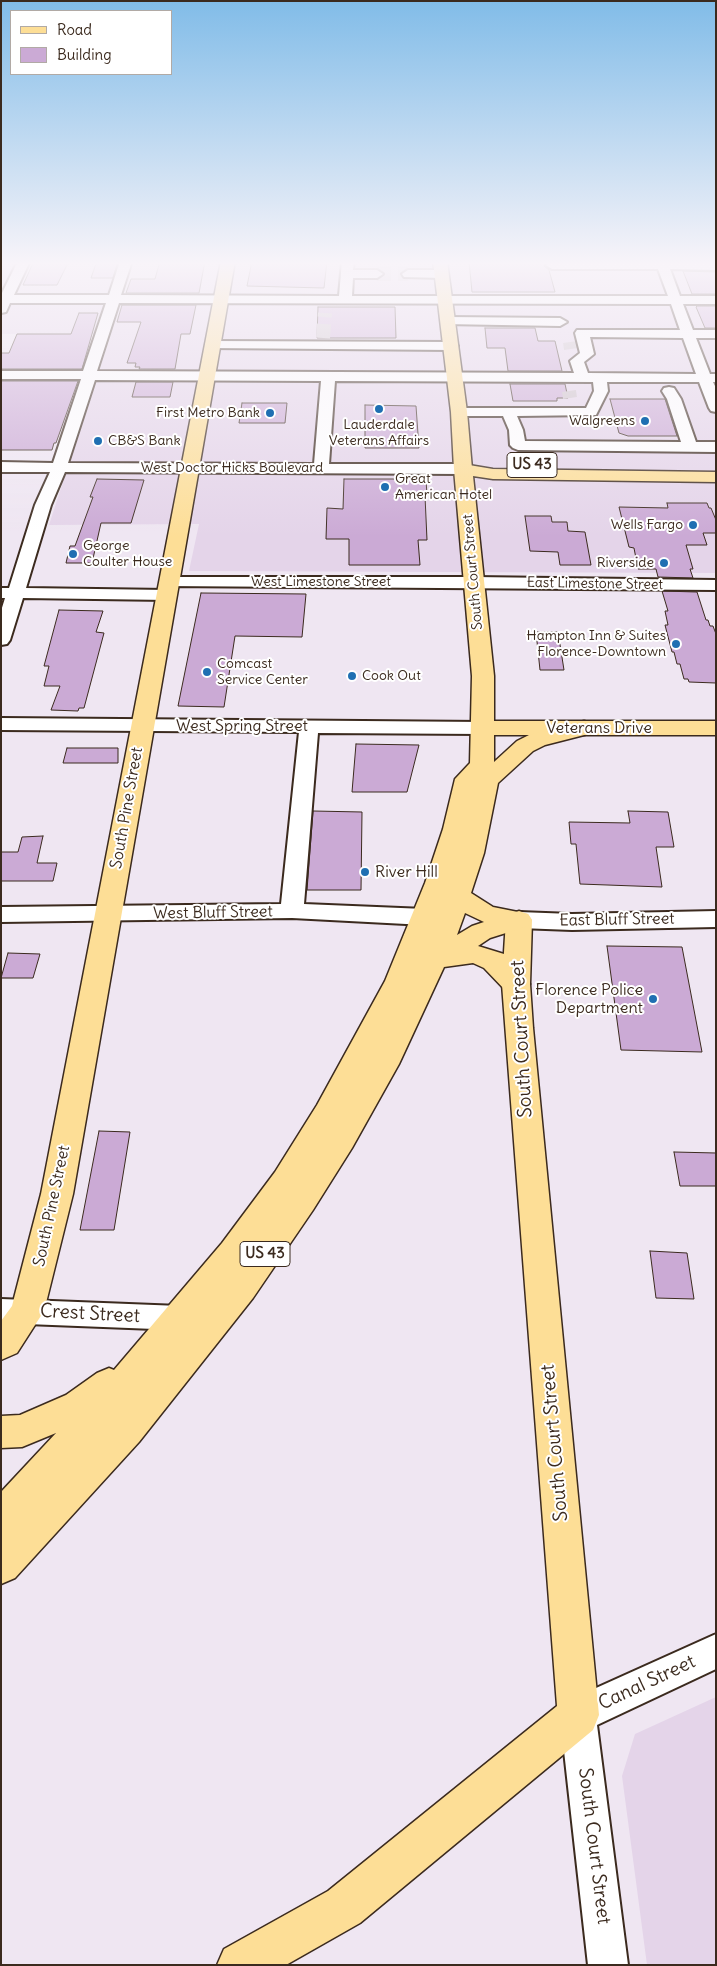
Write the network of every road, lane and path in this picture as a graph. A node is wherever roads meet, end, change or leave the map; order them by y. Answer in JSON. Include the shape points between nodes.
{"nodes":[{"id":1,"x":96,"y":353,"type":"edge"},
{"id":2,"x":211,"y":353,"type":"edge"},
{"id":3,"x":452,"y":353,"type":"edge"},
{"id":4,"x":573,"y":353,"type":"tunnel mouth"},
{"id":5,"x":696,"y":353,"type":"edge"},
{"id":6,"x":1,"y":375,"type":"edge"},
{"id":7,"x":89,"y":376,"type":"junction"},
{"id":8,"x":207,"y":376,"type":"junction"},
{"id":9,"x":328,"y":376,"type":"junction"},
{"id":10,"x":455,"y":377,"type":"junction"},
{"id":11,"x":582,"y":378,"type":"junction"},
{"id":12,"x":710,"y":378,"type":"edge"},
{"id":13,"x":600,"y":384,"type":"junction"},
{"id":14,"x":667,"y":385,"type":"junction"},
{"id":15,"x":570,"y":394,"type":"junction"},
{"id":16,"x":716,"y":408,"type":"edge"},
{"id":17,"x":459,"y":412,"type":"junction"},
{"id":18,"x":508,"y":412,"type":"junction"},
{"id":19,"x":591,"y":412,"type":"junction"},
{"id":20,"x":596,"y":446,"type":"junction"},
{"id":21,"x":690,"y":446,"type":"junction"},
{"id":22,"x":716,"y":447,"type":"edge"},
{"id":23,"x":602,"y":466,"type":"junction"},
{"id":24,"x":716,"y":466,"type":"edge"},
{"id":25,"x":1,"y":467,"type":"edge"},
{"id":26,"x":191,"y":467,"type":"junction"},
{"id":27,"x":59,"y":468,"type":"junction"},
{"id":28,"x":321,"y":468,"type":"junction"},
{"id":29,"x":463,"y":469,"type":"junction"},
{"id":30,"x":539,"y":475,"type":"junction"},
{"id":31,"x":716,"y":477,"type":"edge"},
{"id":32,"x":467,"y":508,"type":"junction"},
{"id":33,"x":474,"y":582,"type":"junction"},
{"id":34,"x":716,"y":585,"type":"edge"},
{"id":35,"x":168,"y":588,"type":"junction"},
{"id":36,"x":9,"y":593,"type":"edge"},
{"id":37,"x":1,"y":640,"type":"edge"},
{"id":38,"x":1,"y":724,"type":"edge"},
{"id":39,"x":143,"y":725,"type":"junction"},
{"id":40,"x":309,"y":726,"type":"junction"},
{"id":41,"x":483,"y":728,"type":"junction"},
{"id":42,"x":584,"y":728,"type":"junction"},
{"id":43,"x":716,"y":728,"type":"edge"},
{"id":44,"x":484,"y":773,"type":"junction"},
{"id":45,"x":457,"y":896,"type":"junction"},
{"id":46,"x":292,"y":912,"type":"junction"},
{"id":47,"x":108,"y":914,"type":"junction"},
{"id":48,"x":1,"y":915,"type":"edge"},
{"id":49,"x":425,"y":917,"type":"junction"},
{"id":50,"x":716,"y":918,"type":"edge"},
{"id":51,"x":519,"y":920,"type":"junction"},
{"id":52,"x":434,"y":960,"type":"junction"},
{"id":53,"x":516,"y":984,"type":"junction"},
{"id":54,"x":14,"y":1311,"type":"edge"},
{"id":55,"x":180,"y":1318,"type":"junction"},
{"id":56,"x":1,"y":1345,"type":"edge"},
{"id":57,"x":150,"y":1353,"type":"junction"},
{"id":58,"x":1,"y":1432,"type":"edge"},
{"id":59,"x":1,"y":1519,"type":"edge"},
{"id":60,"x":1,"y":1565,"type":"edge"},
{"id":61,"x":716,"y":1651,"type":"edge"},
{"id":62,"x":578,"y":1715,"type":"junction"},
{"id":63,"x":240,"y":1965,"type":"edge"},
{"id":64,"x":608,"y":1965,"type":"edge"}],
"edges":[{"from":1,"to":7,"type":"street"},
{"from":2,"to":8,"type":"main road","name":"South Pine Street"},
{"from":3,"to":10,"type":"main road","name":"South Court Street"},
{"from":4,"to":11,"type":"street"},
{"from":5,"to":12,"type":"street"},
{"from":6,"to":7,"type":"street"},
{"from":7,"to":8,"type":"street"},
{"from":7,"to":27,"type":"street"},
{"from":8,"to":9,"type":"street"},
{"from":8,"to":26,"type":"main road","name":"South Pine Street"},
{"from":9,"to":10,"type":"street"},
{"from":9,"to":28,"type":"street"},
{"from":10,"to":15,"type":"street"},
{"from":10,"to":17,"type":"main road","name":"South Court Street"},
{"from":11,"to":13,"type":"street"},
{"from":11,"to":15,"type":"street"},
{"from":12,"to":14,"type":"street"},
{"from":12,"to":16,"type":"street"},
{"from":13,"to":14,"type":"street"},
{"from":13,"to":19,"type":"street"},
{"from":14,"to":21,"type":"street"},
{"from":15,"to":18,"type":"street"},
{"from":15,"to":19,"type":"street"},
{"from":17,"to":18,"type":"street"},
{"from":17,"to":29,"type":"main road","name":"South Court Street"},
{"from":18,"to":20,"type":"street","via":[[516,430],[518,446]]},
{"from":19,"to":20,"type":"street"},
{"from":20,"to":21,"type":"street"},
{"from":20,"to":23,"type":"street"},
{"from":21,"to":22,"type":"street"},
{"from":23,"to":24,"type":"main road","number":"US 43"},
{"from":23,"to":29,"type":"main road","number":"US 43","via":[[502,465]]},
{"from":25,"to":27,"type":"street","name":"West Doctor Hicks Boulevard"},
{"from":26,"to":27,"type":"street","name":"West Doctor Hicks Boulevard"},
{"from":26,"to":28,"type":"street","name":"West Doctor Hicks Boulevard"},
{"from":26,"to":35,"type":"main road","name":"South Pine Street"},
{"from":27,"to":36,"type":"street"},
{"from":28,"to":29,"type":"street","name":"West Doctor Hicks Boulevard"},
{"from":29,"to":30,"type":"main road","via":[[494,474]]},
{"from":29,"to":32,"type":"main road","name":"South Court Street","number":"US 43"},
{"from":30,"to":31,"type":"main road","number":"US 43"},
{"from":30,"to":32,"type":"main road","number":"US 43","via":[[511,480]]},
{"from":32,"to":33,"type":"main road","name":"South Court Street","number":"US 43"},
{"from":33,"to":34,"type":"street","name":"East Limestone Street"},
{"from":33,"to":35,"type":"street","name":"West Limestone Street"},
{"from":33,"to":41,"type":"main road","name":"South Court Street","number":"US 43","via":[[483,676]]},
{"from":35,"to":36,"type":"street","name":"West Limestone Street"},
{"from":35,"to":39,"type":"main road","name":"South Pine Street"},
{"from":36,"to":37,"type":"street"},
{"from":38,"to":39,"type":"street","name":"West Spring Street"},
{"from":39,"to":40,"type":"street","name":"West Spring Street"},
{"from":39,"to":47,"type":"main road","name":"South Pine Street"},
{"from":40,"to":41,"type":"street","name":"West Spring Street"},
{"from":40,"to":46,"type":"street"},
{"from":41,"to":42,"type":"main road","name":"Veterans Drive"},
{"from":41,"to":44,"type":"main road","name":"South Court Street","number":"US 43"},
{"from":42,"to":43,"type":"main road","name":"Veterans Drive"},
{"from":42,"to":44,"type":"main road","via":[[537,740]]},
{"from":44,"to":45,"type":"main road","number":"US 43","via":[[478,825]]},
{"from":44,"to":49,"type":"main road","number":"US 43","via":[[467,779],[455,829]]},
{"from":45,"to":51,"type":"main road","via":[[486,914]]},
{"from":45,"to":52,"type":"main road","number":"US 43"},
{"from":46,"to":47,"type":"street","name":"West Bluff Street"},
{"from":46,"to":49,"type":"street","name":"West Bluff Street"},
{"from":47,"to":48,"type":"street","name":"West Bluff Street"},
{"from":47,"to":54,"type":"main road","name":"South Pine Street","via":[[46,1242]]},
{"from":49,"to":55,"type":"main road","number":"US 43","via":[[399,982],[328,1113],[286,1181]]},
{"from":50,"to":51,"type":"street","name":"East Bluff Street","via":[[572,922]]},
{"from":51,"to":52,"type":"main road","via":[[481,932]]},
{"from":51,"to":53,"type":"main road","name":"South Court Street"},
{"from":52,"to":53,"type":"main road","via":[[475,954],[494,961]]},
{"from":52,"to":60,"type":"main road","number":"US 43","via":[[384,1064],[341,1140],[241,1288],[126,1430]]},
{"from":53,"to":62,"type":"main road","name":"South Court Street"},
{"from":54,"to":55,"type":"street","name":"Crest Street"},
{"from":54,"to":56,"type":"main road","name":"South Pine Street","via":[[5,1343]]},
{"from":55,"to":57,"type":"main road","number":"US 43"},
{"from":57,"to":58,"type":"main road","via":[[79,1406],[22,1431]]},
{"from":57,"to":59,"type":"main road","number":"US 43"},
{"from":61,"to":62,"type":"street","name":"Canal Street"},
{"from":62,"to":63,"type":"main road","via":[[344,1907]]},
{"from":62,"to":64,"type":"street","name":"South Court Street"}]}
